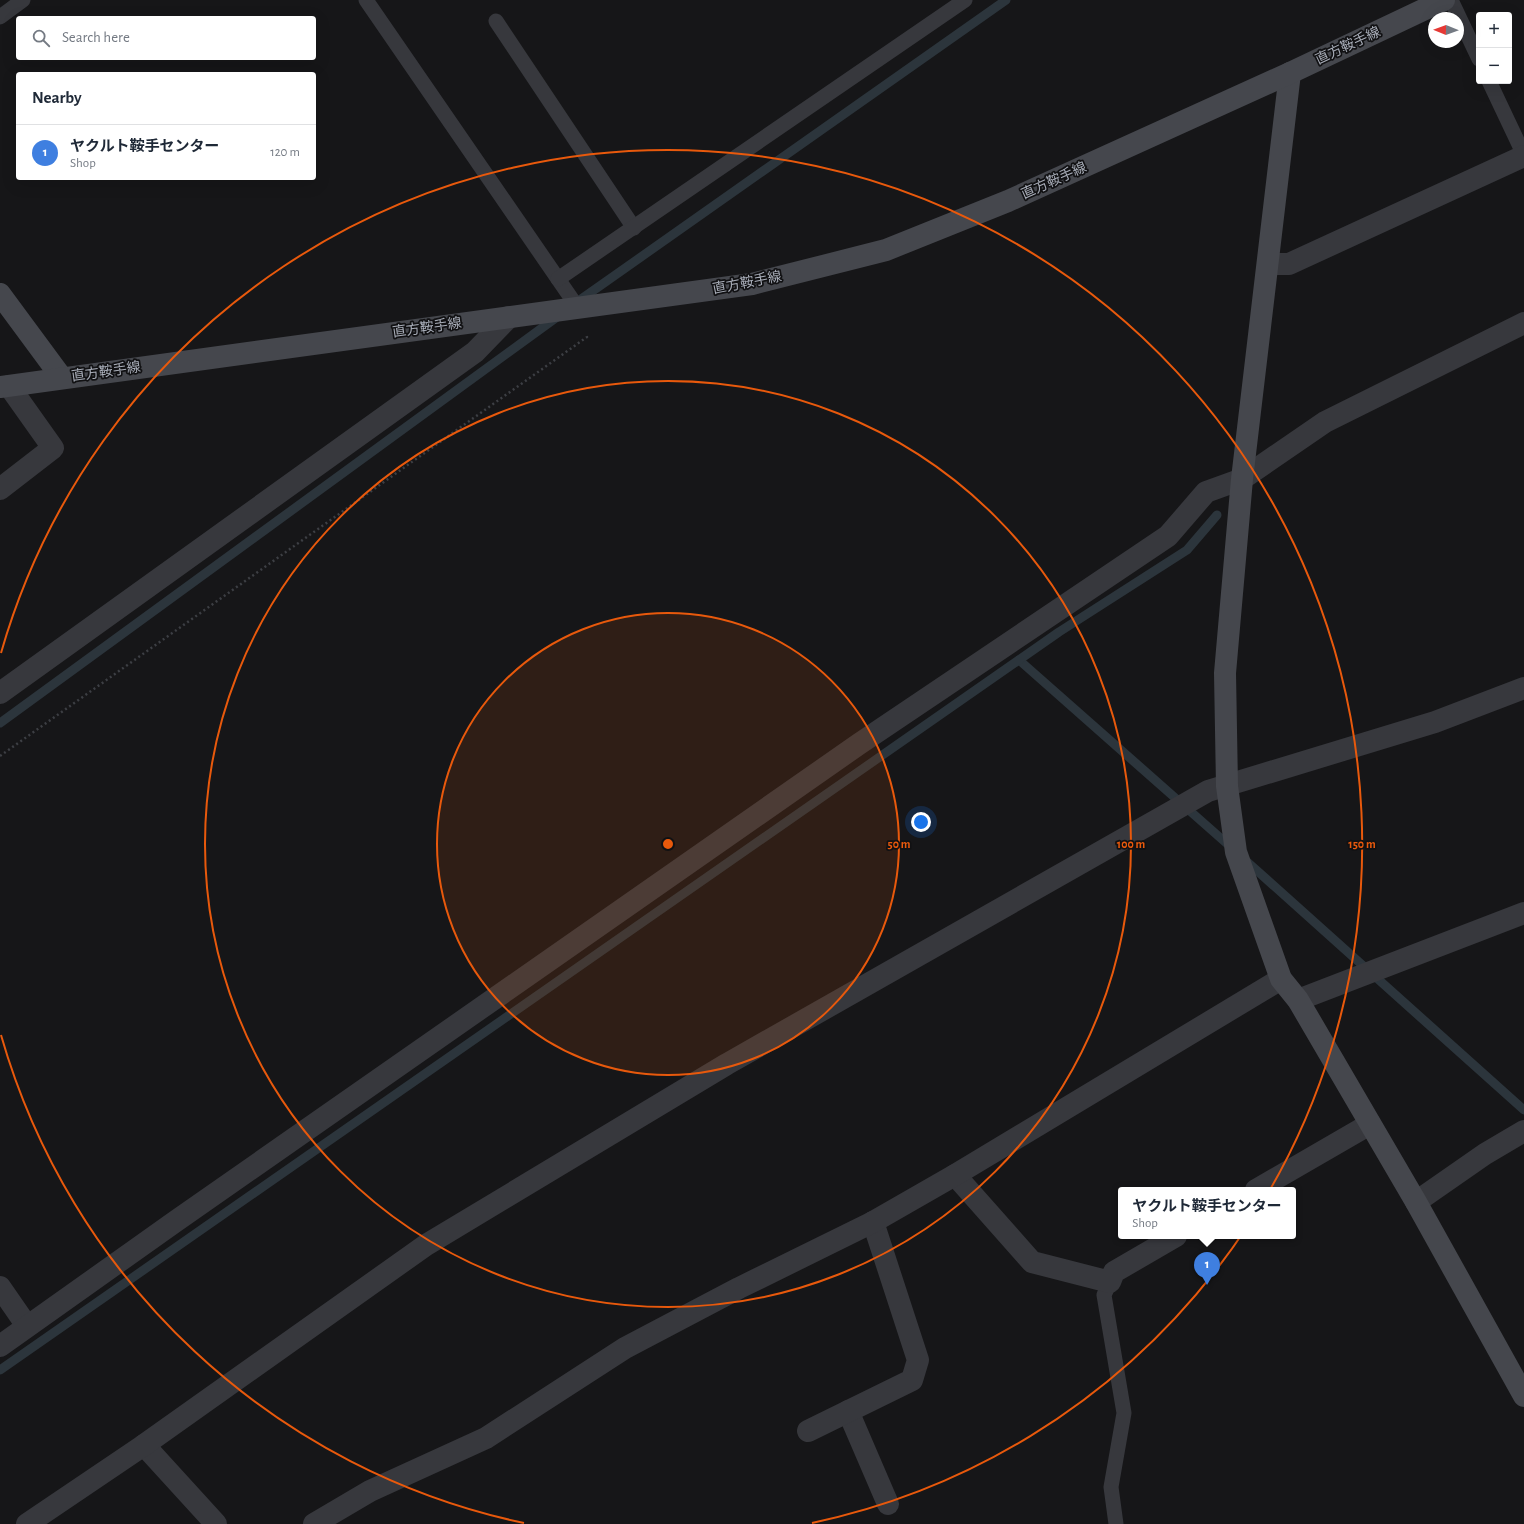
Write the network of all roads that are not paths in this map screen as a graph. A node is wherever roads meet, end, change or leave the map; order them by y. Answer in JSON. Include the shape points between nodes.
{"nodes":[{"id":1,"x":23,"y":0,"type":"edge"},
{"id":2,"x":366,"y":0,"type":"edge"},
{"id":3,"x":965,"y":0,"type":"edge"},
{"id":4,"x":1444,"y":0,"type":"edge"},
{"id":5,"x":1451,"y":0,"type":"edge"},
{"id":6,"x":0,"y":17,"type":"edge"},
{"id":7,"x":496,"y":21,"type":"dead end"},
{"id":8,"x":1476,"y":53,"type":"edge"},
{"id":9,"x":1290,"y":73,"type":"junction"},
{"id":10,"x":1490,"y":84,"type":"edge"},
{"id":11,"x":1524,"y":156,"type":"edge"},
{"id":12,"x":634,"y":228,"type":"junction"},
{"id":13,"x":1268,"y":264,"type":"junction"},
{"id":14,"x":558,"y":279,"type":"junction"},
{"id":15,"x":0,"y":294,"type":"edge"},
{"id":16,"x":578,"y":308,"type":"junction"},
{"id":17,"x":509,"y":317,"type":"junction"},
{"id":18,"x":1524,"y":323,"type":"edge"},
{"id":19,"x":62,"y":378,"type":"junction"},
{"id":20,"x":5,"y":386,"type":"edge"},
{"id":21,"x":1242,"y":479,"type":"junction"},
{"id":22,"x":0,"y":489,"type":"edge"},
{"id":23,"x":1524,"y":688,"type":"edge"},
{"id":24,"x":0,"y":693,"type":"edge"},
{"id":25,"x":1227,"y":786,"type":"junction"},
{"id":26,"x":1524,"y":913,"type":"edge"},
{"id":27,"x":1281,"y":979,"type":"junction"},
{"id":28,"x":1298,"y":1000,"type":"junction"},
{"id":29,"x":1370,"y":1124,"type":"junction"},
{"id":30,"x":1524,"y":1131,"type":"edge"},
{"id":31,"x":955,"y":1175,"type":"junction"},
{"id":32,"x":1261,"y":1187,"type":"edge"},
{"id":33,"x":1416,"y":1202,"type":"junction"},
{"id":34,"x":872,"y":1222,"type":"junction"},
{"id":35,"x":1171,"y":1239,"type":"edge"},
{"id":36,"x":1110,"y":1282,"type":"junction"},
{"id":37,"x":0,"y":1287,"type":"edge"},
{"id":38,"x":28,"y":1326,"type":"junction"},
{"id":39,"x":0,"y":1346,"type":"edge"},
{"id":40,"x":1524,"y":1396,"type":"edge"},
{"id":41,"x":848,"y":1411,"type":"junction"},
{"id":42,"x":808,"y":1431,"type":"dead end"},
{"id":43,"x":144,"y":1445,"type":"junction"},
{"id":44,"x":888,"y":1504,"type":"dead end"},
{"id":45,"x":27,"y":1524,"type":"edge"},
{"id":46,"x":216,"y":1524,"type":"edge"},
{"id":47,"x":314,"y":1524,"type":"edge"},
{"id":48,"x":1116,"y":1524,"type":"edge"}],
"edges":[{"from":1,"to":6,"type":"lane"},
{"from":2,"to":14,"type":"lane"},
{"from":3,"to":12,"type":"lane"},
{"from":4,"to":9,"type":"street","name":"直方鞍手線"},
{"from":5,"to":8,"type":"lane"},
{"from":7,"to":12,"type":"lane"},
{"from":9,"to":13,"type":"street"},
{"from":9,"to":16,"type":"street","name":"直方鞍手線","via":[[1008,201],[886,250],[752,284]]},
{"from":10,"to":11,"type":"lane"},
{"from":11,"to":13,"type":"street","via":[[1289,264]]},
{"from":12,"to":14,"type":"lane"},
{"from":13,"to":21,"type":"street"},
{"from":14,"to":16,"type":"lane"},
{"from":15,"to":19,"type":"street"},
{"from":16,"to":17,"type":"street","name":"直方鞍手線"},
{"from":17,"to":19,"type":"street","name":"直方鞍手線"},
{"from":17,"to":24,"type":"street","via":[[475,352]]},
{"from":18,"to":21,"type":"street","via":[[1324,422]]},
{"from":19,"to":20,"type":"street","name":"直方鞍手線"},
{"from":20,"to":22,"type":"street","via":[[53,448]]},
{"from":21,"to":25,"type":"street","via":[[1225,673]]},
{"from":21,"to":38,"type":"street","via":[[1206,492],[1168,536],[852,749]]},
{"from":23,"to":25,"type":"street","via":[[1435,722]]},
{"from":25,"to":27,"type":"street","via":[[1236,852]]},
{"from":25,"to":43,"type":"street","via":[[1208,791],[727,1064],[433,1241]]},
{"from":26,"to":28,"type":"street"},
{"from":27,"to":28,"type":"street"},
{"from":27,"to":31,"type":"street"},
{"from":28,"to":29,"type":"street"},
{"from":29,"to":32,"type":"street"},
{"from":29,"to":33,"type":"street"},
{"from":30,"to":33,"type":"street","via":[[1485,1154]]},
{"from":31,"to":34,"type":"street"},
{"from":31,"to":36,"type":"street","via":[[1032,1262]]},
{"from":33,"to":40,"type":"street"},
{"from":34,"to":41,"type":"street","via":[[918,1360],[912,1380]]},
{"from":34,"to":47,"type":"street","via":[[625,1348],[486,1438],[370,1491]]},
{"from":35,"to":36,"type":"street","via":[[1114,1272]]},
{"from":36,"to":48,"type":"lane","via":[[1104,1295],[1124,1413],[1111,1487]]},
{"from":37,"to":38,"type":"street"},
{"from":38,"to":39,"type":"street"},
{"from":41,"to":42,"type":"street"},
{"from":41,"to":44,"type":"street"},
{"from":43,"to":45,"type":"street"},
{"from":43,"to":46,"type":"street"}]}
